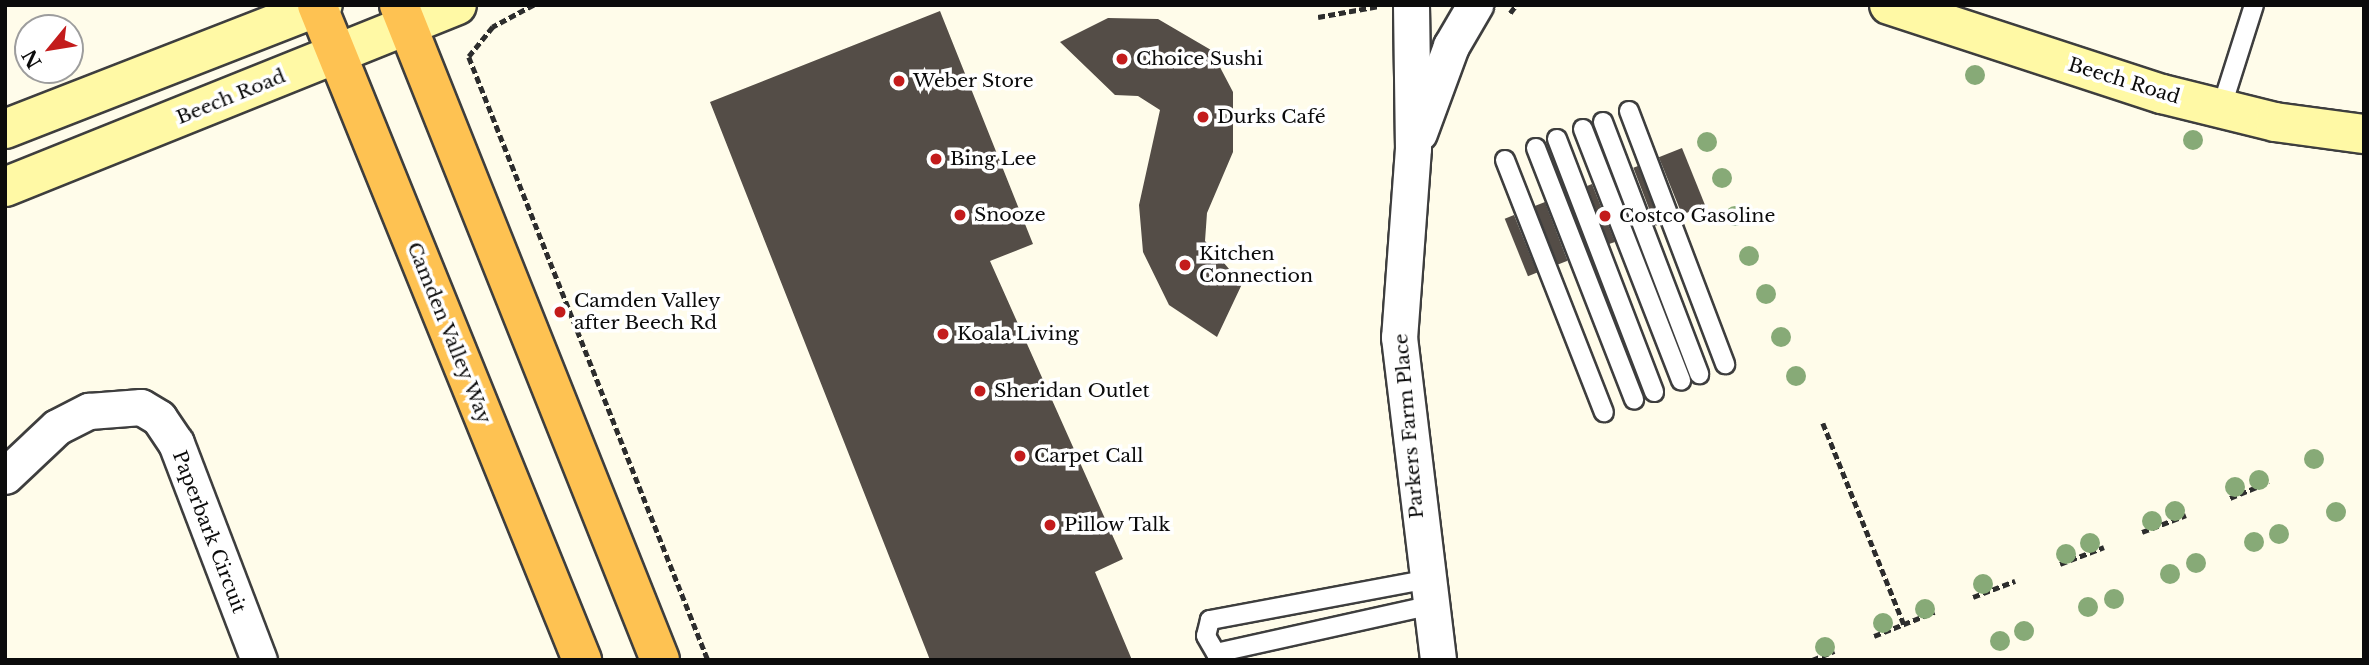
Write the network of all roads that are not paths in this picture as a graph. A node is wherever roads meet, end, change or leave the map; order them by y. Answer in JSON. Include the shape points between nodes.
{"nodes":[{"id":1,"x":457,"y":5,"type":"edge"},
{"id":2,"x":1475,"y":5,"type":"edge"},
{"id":3,"x":1889,"y":5,"type":"edge"},
{"id":4,"x":2254,"y":5,"type":"edge"},
{"id":5,"x":319,"y":6,"type":"edge"},
{"id":6,"x":1395,"y":6,"type":"edge"},
{"id":7,"x":403,"y":15,"type":"edge"},
{"id":8,"x":337,"y":53,"type":"junction"},
{"id":9,"x":2221,"y":109,"type":"junction"},
{"id":10,"x":1629,"y":111,"type":"dead end"},
{"id":11,"x":1603,"y":122,"type":"dead end"},
{"id":12,"x":5,"y":129,"type":"edge"},
{"id":13,"x":1583,"y":129,"type":"dead end"},
{"id":14,"x":2364,"y":134,"type":"edge"},
{"id":15,"x":1557,"y":139,"type":"dead end"},
{"id":16,"x":1413,"y":148,"type":"junction"},
{"id":17,"x":1536,"y":148,"type":"dead end"},
{"id":18,"x":1505,"y":160,"type":"dead end"},
{"id":19,"x":5,"y":187,"type":"edge"},
{"id":20,"x":1725,"y":364,"type":"dead end"},
{"id":21,"x":1699,"y":374,"type":"dead end"},
{"id":22,"x":1681,"y":381,"type":"dead end"},
{"id":23,"x":1654,"y":392,"type":"dead end"},
{"id":24,"x":475,"y":399,"type":"junction"},
{"id":25,"x":1634,"y":400,"type":"dead end"},
{"id":26,"x":1604,"y":412,"type":"dead end"},
{"id":27,"x":5,"y":476,"type":"edge"},
{"id":28,"x":1426,"y":593,"type":"junction"},
{"id":29,"x":259,"y":660,"type":"edge"},
{"id":30,"x":567,"y":660,"type":"edge"},
{"id":31,"x":582,"y":660,"type":"edge"},
{"id":32,"x":660,"y":660,"type":"edge"},
{"id":33,"x":1438,"y":660,"type":"edge"}],
"edges":[{"from":1,"to":7,"type":"main road","name":"Beech Road"},
{"from":2,"to":16,"type":"street","name":"Parkers Farm Place","via":[[1451,46]]},
{"from":3,"to":9,"type":"main road","name":"Beech Road"},
{"from":4,"to":9,"type":"lane"},
{"from":5,"to":8,"type":"highway","name":"Camden Valley Way"},
{"from":5,"to":12,"type":"main road"},
{"from":6,"to":16,"type":"street","name":"Parkers Farm Place"},
{"from":7,"to":8,"type":"main road","name":"Beech Road"},
{"from":7,"to":32,"type":"highway"},
{"from":8,"to":19,"type":"main road","name":"Beech Road"},
{"from":8,"to":24,"type":"highway","name":"Camden Valley Way"},
{"from":9,"to":14,"type":"main road","name":"Beech Road"},
{"from":10,"to":20,"type":"lane"},
{"from":11,"to":21,"type":"lane"},
{"from":13,"to":22,"type":"lane"},
{"from":15,"to":23,"type":"lane"},
{"from":16,"to":28,"type":"street","name":"Parkers Farm Place","via":[[1399,337]]},
{"from":17,"to":25,"type":"lane"},
{"from":18,"to":26,"type":"lane"},
{"from":24,"to":30,"type":"lane"},
{"from":24,"to":31,"type":"highway","name":"Camden Valley Way"},
{"from":27,"to":29,"type":"street","name":"Paperbark Circuit","via":[[57,427],[89,411],[141,407],[159,418],[176,443]]},
{"from":28,"to":28,"type":"lane","via":[[1216,653],[1206,636],[1210,620]]},
{"from":28,"to":33,"type":"street","name":"Parkers Farm Place"}]}
